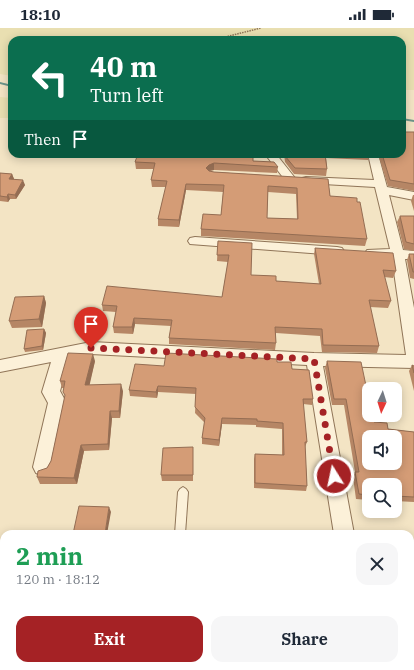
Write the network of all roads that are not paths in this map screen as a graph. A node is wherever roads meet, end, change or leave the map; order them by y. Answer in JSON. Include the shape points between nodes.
{"nodes":[{"id":1,"x":273,"y":158,"type":"edge"},
{"id":2,"x":374,"y":158,"type":"edge"},
{"id":3,"x":274,"y":178,"type":"edge"},
{"id":4,"x":289,"y":178,"type":"junction"},
{"id":5,"x":381,"y":187,"type":"junction"},
{"id":6,"x":414,"y":196,"type":"edge"},
{"id":7,"x":195,"y":241,"type":"dead end"},
{"id":8,"x":398,"y":255,"type":"junction"},
{"id":9,"x":414,"y":255,"type":"edge"},
{"id":10,"x":62,"y":353,"type":"junction"},
{"id":11,"x":414,"y":356,"type":"edge"},
{"id":12,"x":314,"y":359,"type":"junction"},
{"id":13,"x":414,"y":362,"type":"edge"},
{"id":14,"x":0,"y":366,"type":"edge"},
{"id":15,"x":43,"y":467,"type":"dead end"},
{"id":16,"x":183,"y":492,"type":"dead end"},
{"id":17,"x":180,"y":530,"type":"edge"},
{"id":18,"x":343,"y":530,"type":"edge"}],
"edges":[{"from":1,"to":4,"type":"street"},
{"from":2,"to":5,"type":"street"},
{"from":3,"to":4,"type":"street"},
{"from":4,"to":5,"type":"street"},
{"from":5,"to":6,"type":"street"},
{"from":5,"to":8,"type":"street"},
{"from":7,"to":8,"type":"street"},
{"from":8,"to":9,"type":"street"},
{"from":8,"to":11,"type":"street"},
{"from":10,"to":12,"type":"street","via":[[91,348]]},
{"from":10,"to":14,"type":"street"},
{"from":10,"to":15,"type":"street","via":[[50,392],[57,402]]},
{"from":12,"to":13,"type":"street"},
{"from":12,"to":18,"type":"street"},
{"from":16,"to":17,"type":"lane"}]}
